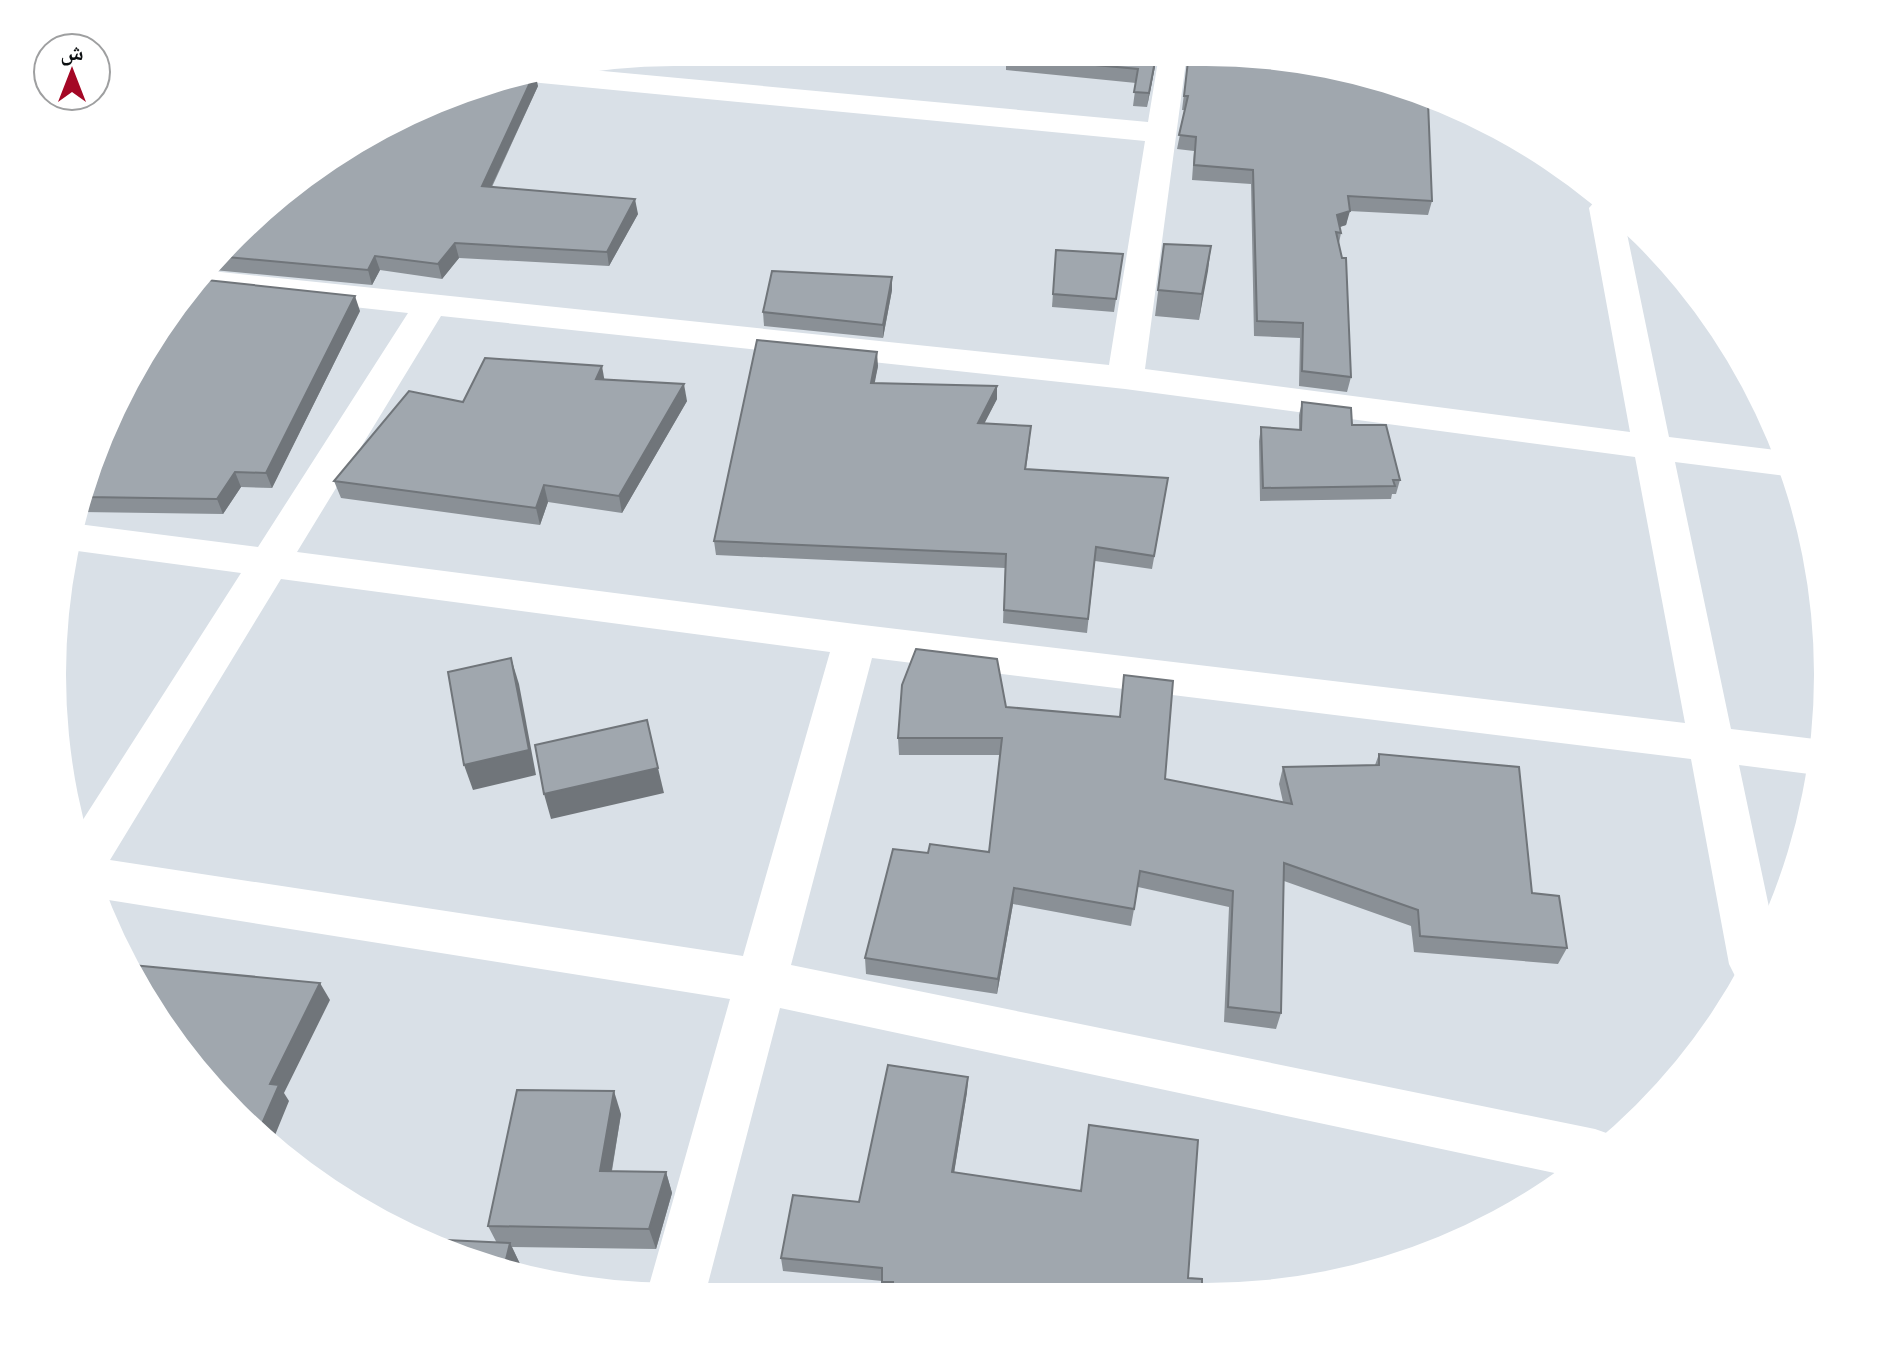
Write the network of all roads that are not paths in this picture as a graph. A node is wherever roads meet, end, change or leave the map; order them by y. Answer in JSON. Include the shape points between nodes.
{"nodes":[{"id":1,"x":1171,"y":66,"type":"edge"},
{"id":2,"x":565,"y":76,"type":"edge"},
{"id":3,"x":1162,"y":133,"type":"junction"},
{"id":4,"x":1607,"y":217,"type":"edge"},
{"id":5,"x":210,"y":282,"type":"edge"},
{"id":6,"x":430,"y":306,"type":"junction"},
{"id":7,"x":1125,"y":378,"type":"junction"},
{"id":8,"x":1653,"y":448,"type":"junction"},
{"id":9,"x":1776,"y":463,"type":"edge"},
{"id":10,"x":82,"y":538,"type":"edge"},
{"id":11,"x":272,"y":562,"type":"junction"},
{"id":12,"x":855,"y":640,"type":"junction"},
{"id":13,"x":1711,"y":744,"type":"junction"},
{"id":14,"x":1809,"y":756,"type":"edge"},
{"id":15,"x":92,"y":848,"type":"edge"},
{"id":16,"x":101,"y":879,"type":"edge"},
{"id":17,"x":1751,"y":944,"type":"edge"},
{"id":18,"x":761,"y":981,"type":"junction"},
{"id":19,"x":1582,"y":1152,"type":"edge"},
{"id":20,"x":678,"y":1283,"type":"edge"}],
"edges":[{"from":1,"to":3,"type":"street"},
{"from":2,"to":3,"type":"street"},
{"from":3,"to":7,"type":"street"},
{"from":4,"to":8,"type":"street"},
{"from":5,"to":6,"type":"street"},
{"from":6,"to":7,"type":"street"},
{"from":6,"to":11,"type":"street"},
{"from":7,"to":8,"type":"street"},
{"from":8,"to":9,"type":"street"},
{"from":8,"to":13,"type":"street"},
{"from":10,"to":11,"type":"street"},
{"from":11,"to":12,"type":"street"},
{"from":11,"to":15,"type":"street"},
{"from":12,"to":13,"type":"street"},
{"from":12,"to":18,"type":"street"},
{"from":13,"to":14,"type":"street"},
{"from":13,"to":17,"type":"street"},
{"from":16,"to":18,"type":"street"},
{"from":18,"to":19,"type":"street"},
{"from":18,"to":20,"type":"street"}]}
